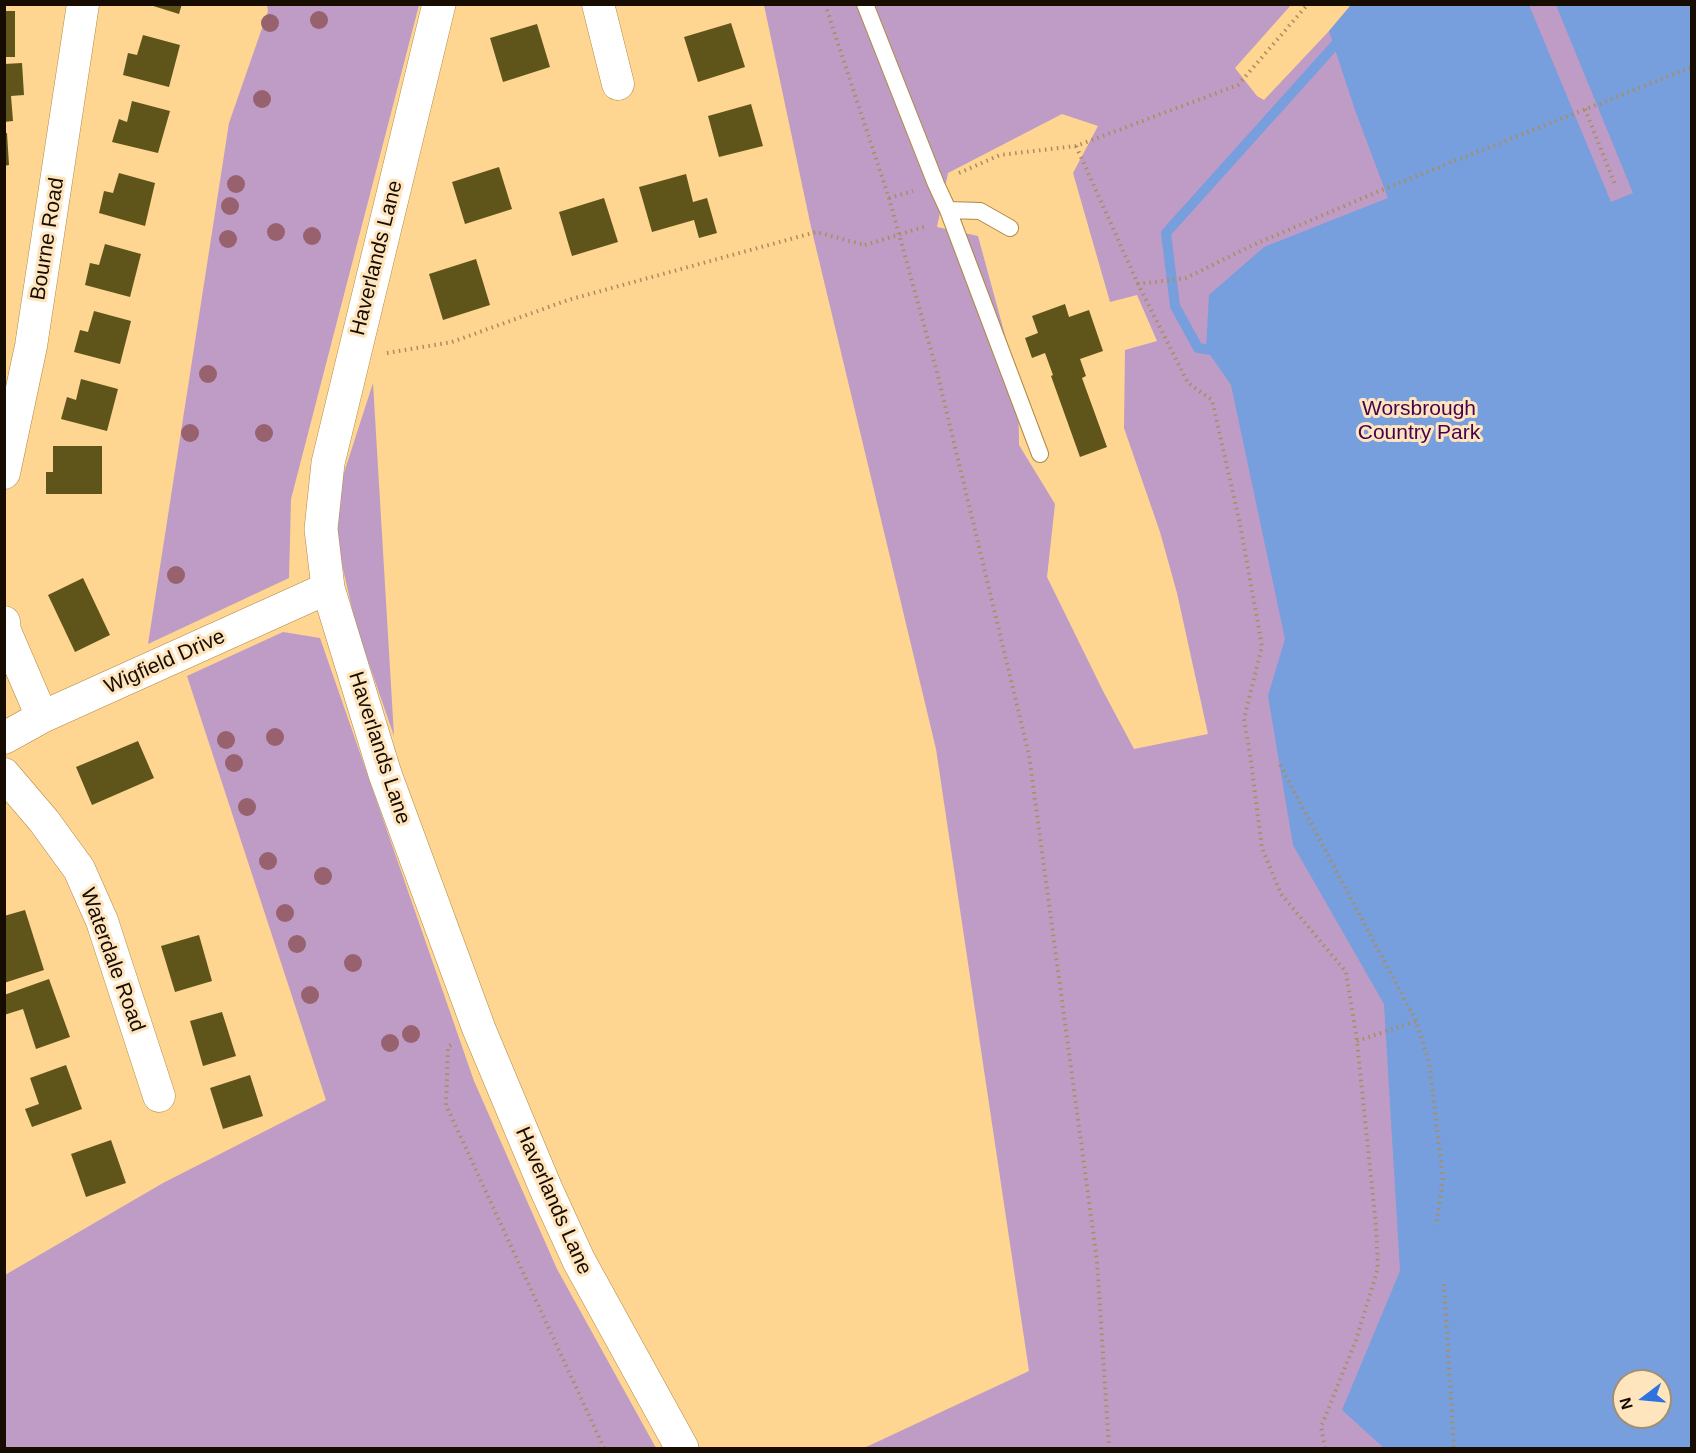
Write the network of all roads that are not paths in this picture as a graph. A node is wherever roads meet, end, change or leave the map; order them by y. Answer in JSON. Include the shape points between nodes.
{"nodes":[{"id":1,"x":83,"y":4,"type":"edge"},
{"id":2,"x":439,"y":4,"type":"edge"},
{"id":3,"x":598,"y":4,"type":"edge"},
{"id":4,"x":865,"y":4,"type":"edge"},
{"id":5,"x":618,"y":84,"type":"dead end"},
{"id":6,"x":948,"y":210,"type":"junction"},
{"id":7,"x":1010,"y":228,"type":"dead end"},
{"id":8,"x":1040,"y":454,"type":"dead end"},
{"id":9,"x":4,"y":472,"type":"edge"},
{"id":10,"x":328,"y":588,"type":"junction"},
{"id":11,"x":4,"y":622,"type":"edge"},
{"id":12,"x":42,"y":717,"type":"junction"},
{"id":13,"x":4,"y":738,"type":"edge"},
{"id":14,"x":4,"y":774,"type":"edge"},
{"id":15,"x":159,"y":1096,"type":"dead end"},
{"id":16,"x":682,"y":1449,"type":"edge"}],
"edges":[{"from":1,"to":9,"type":"street","name":"Bourne Road","via":[[31,346]]},
{"from":2,"to":10,"type":"street","name":"Haverlands Lane","via":[[328,464],[321,530]]},
{"from":3,"to":5,"type":"street"},
{"from":4,"to":6,"type":"lane"},
{"from":6,"to":7,"type":"lane","via":[[980,211]]},
{"from":6,"to":8,"type":"lane"},
{"from":10,"to":12,"type":"street","name":"Wigfield Drive"},
{"from":10,"to":16,"type":"street","name":"Haverlands Lane","via":[[385,774],[479,1029],[579,1261]]},
{"from":11,"to":12,"type":"street"},
{"from":12,"to":13,"type":"street","name":"Wigfield Drive"},
{"from":14,"to":15,"type":"street","name":"Waterdale Road","via":[[79,870],[102,921]]}]}
